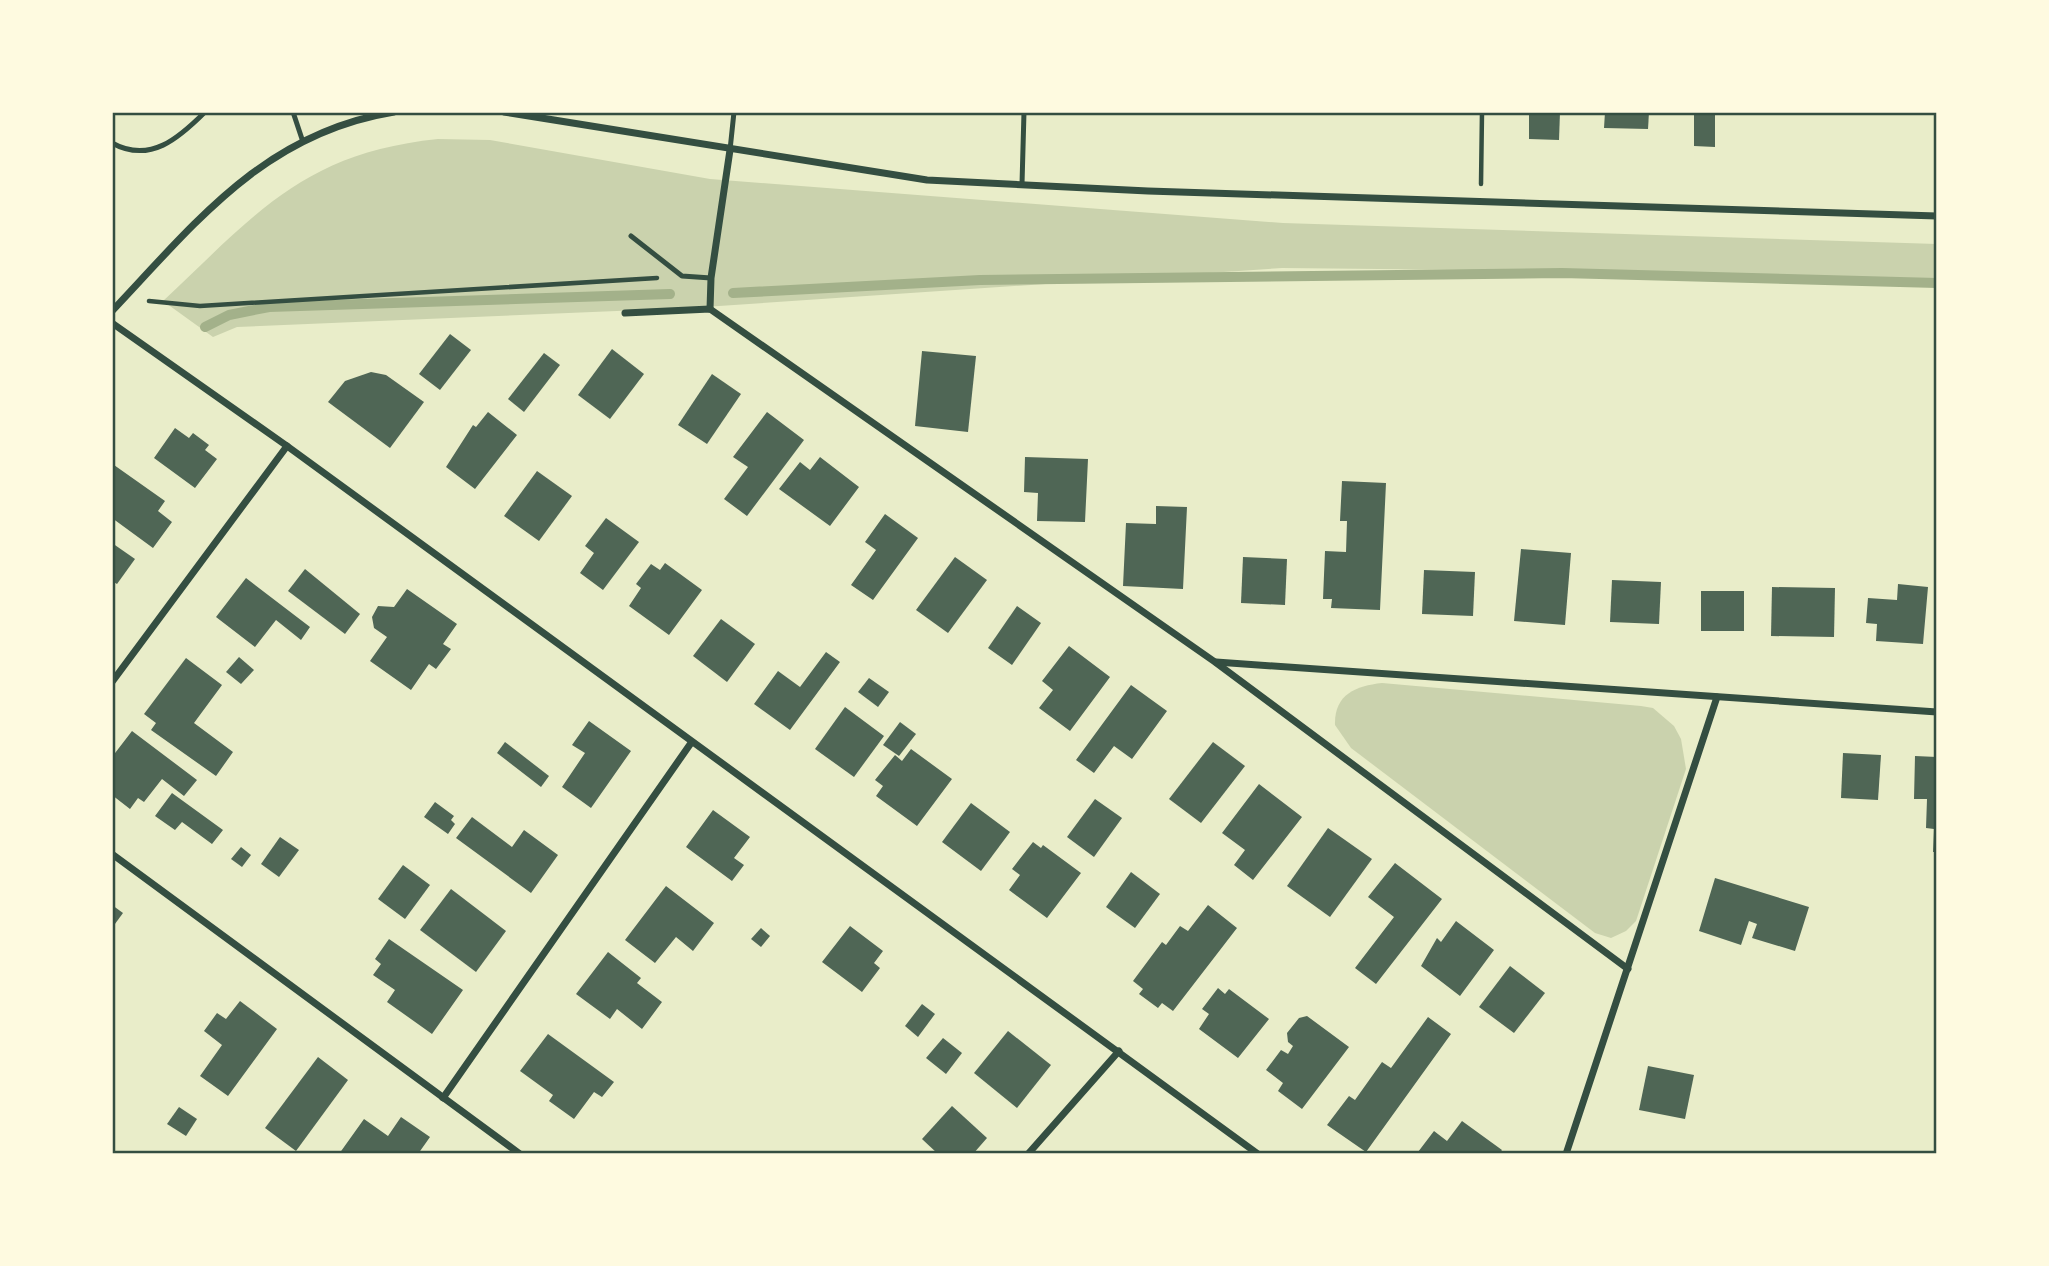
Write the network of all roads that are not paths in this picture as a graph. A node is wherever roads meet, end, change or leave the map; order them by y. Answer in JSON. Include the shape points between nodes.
{"nodes":[{"id":1,"x":205,"y":112,"type":"edge"},
{"id":2,"x":293,"y":112,"type":"edge"},
{"id":3,"x":394,"y":112,"type":"edge"},
{"id":4,"x":504,"y":112,"type":"edge"},
{"id":5,"x":734,"y":112,"type":"edge"},
{"id":6,"x":1024,"y":112,"type":"edge"},
{"id":7,"x":302,"y":139,"type":"junction"},
{"id":8,"x":112,"y":143,"type":"edge"},
{"id":9,"x":730,"y":150,"type":"junction"},
{"id":10,"x":1022,"y":184,"type":"junction"},
{"id":11,"x":1937,"y":216,"type":"edge"},
{"id":12,"x":631,"y":236,"type":"dead end"},
{"id":13,"x":711,"y":278,"type":"junction"},
{"id":14,"x":710,"y":309,"type":"junction"},
{"id":15,"x":112,"y":311,"type":"edge"},
{"id":16,"x":625,"y":313,"type":"dead end"},
{"id":17,"x":112,"y":323,"type":"edge"},
{"id":18,"x":287,"y":446,"type":"junction"},
{"id":19,"x":1215,"y":662,"type":"junction"},
{"id":20,"x":112,"y":682,"type":"edge"},
{"id":21,"x":1717,"y":697,"type":"junction"},
{"id":22,"x":1937,"y":712,"type":"edge"},
{"id":23,"x":691,"y":743,"type":"junction"},
{"id":24,"x":112,"y":854,"type":"edge"},
{"id":25,"x":1628,"y":970,"type":"junction"},
{"id":26,"x":1119,"y":1051,"type":"junction"},
{"id":27,"x":443,"y":1098,"type":"junction"},
{"id":28,"x":520,"y":1154,"type":"edge"},
{"id":29,"x":1028,"y":1154,"type":"edge"},
{"id":30,"x":1258,"y":1154,"type":"edge"},
{"id":31,"x":1566,"y":1154,"type":"edge"}],
"edges":[{"from":1,"to":8,"type":"lane","via":[[178,139],[153,150],[131,150]]},
{"from":2,"to":7,"type":"lane"},
{"from":3,"to":7,"type":"street"},
{"from":4,"to":9,"type":"street"},
{"from":5,"to":9,"type":"lane"},
{"from":6,"to":10,"type":"lane"},
{"from":7,"to":15,"type":"street","via":[[244,179]]},
{"from":9,"to":10,"type":"street","via":[[927,180]]},
{"from":9,"to":13,"type":"street"},
{"from":10,"to":11,"type":"street"},
{"from":12,"to":13,"type":"lane","via":[[682,276]]},
{"from":13,"to":14,"type":"street"},
{"from":14,"to":16,"type":"street"},
{"from":14,"to":19,"type":"street"},
{"from":17,"to":18,"type":"street"},
{"from":18,"to":20,"type":"street"},
{"from":18,"to":23,"type":"street"},
{"from":19,"to":21,"type":"street"},
{"from":19,"to":25,"type":"street"},
{"from":21,"to":22,"type":"street"},
{"from":21,"to":25,"type":"street"},
{"from":23,"to":26,"type":"street"},
{"from":23,"to":27,"type":"street"},
{"from":24,"to":27,"type":"street"},
{"from":25,"to":31,"type":"street"},
{"from":26,"to":29,"type":"street"},
{"from":26,"to":30,"type":"street"},
{"from":27,"to":28,"type":"street"}]}
